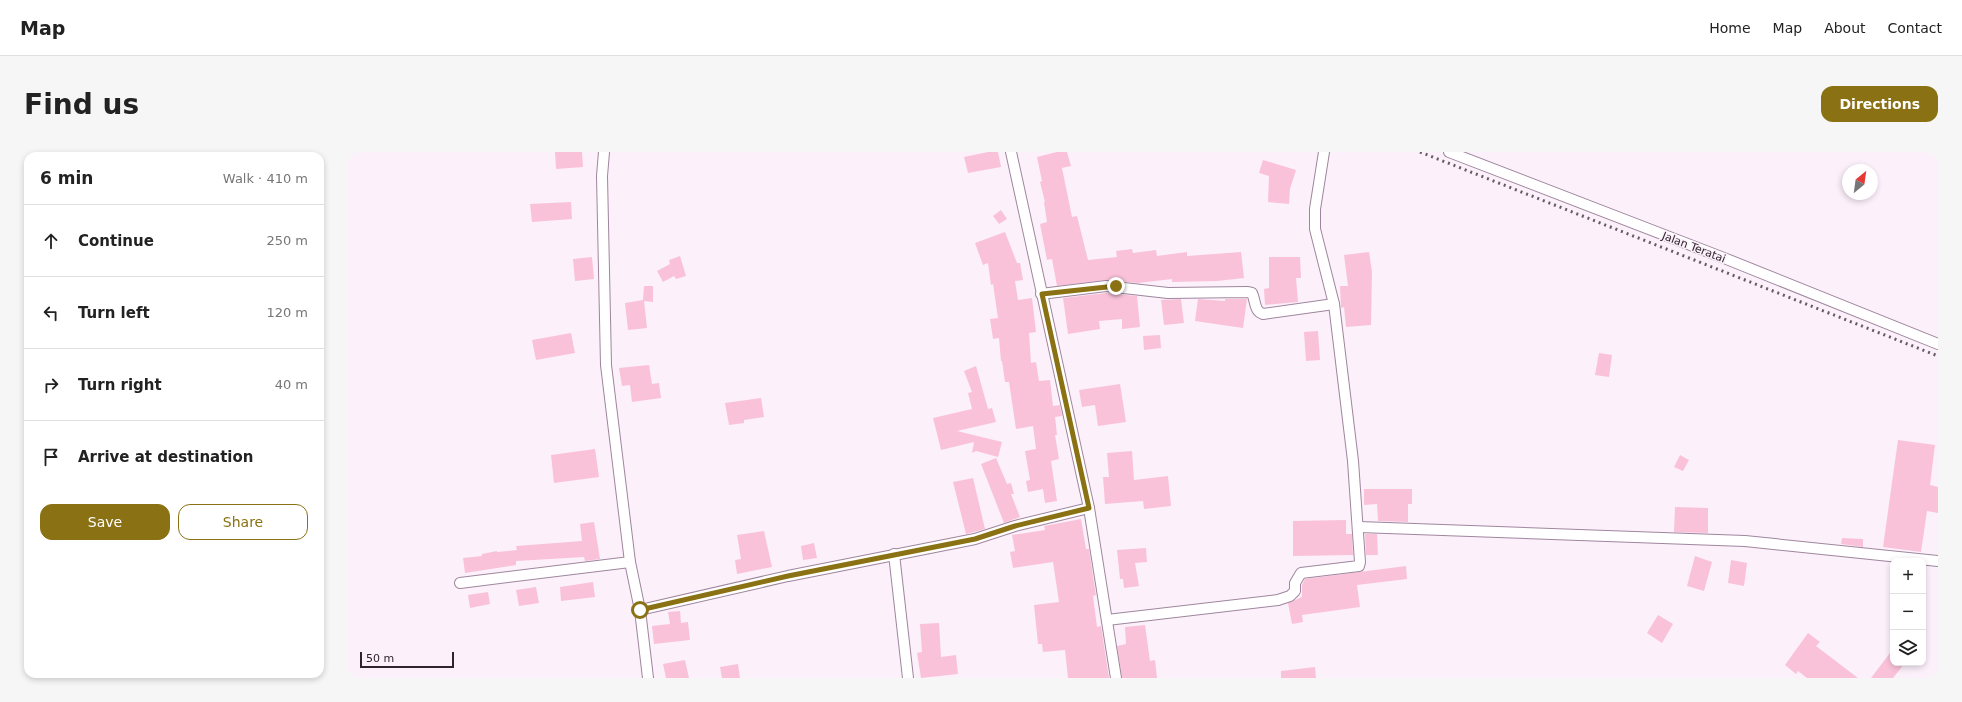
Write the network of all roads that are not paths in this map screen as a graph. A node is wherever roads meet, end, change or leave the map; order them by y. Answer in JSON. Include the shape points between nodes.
{"nodes":[{"id":1,"x":604,"y":152,"type":"edge"},
{"id":2,"x":1011,"y":152,"type":"edge"},
{"id":3,"x":1324,"y":152,"type":"edge"},
{"id":4,"x":1448,"y":152,"type":"edge"},
{"id":5,"x":1042,"y":294,"type":"junction"},
{"id":6,"x":1334,"y":304,"type":"junction"},
{"id":7,"x":1938,"y":344,"type":"edge"},
{"id":8,"x":1089,"y":508,"type":"junction"},
{"id":9,"x":1359,"y":527,"type":"junction"},
{"id":10,"x":894,"y":554,"type":"junction"},
{"id":11,"x":1938,"y":561,"type":"edge"},
{"id":12,"x":630,"y":562,"type":"junction"},
{"id":13,"x":460,"y":583,"type":"dead end"},
{"id":14,"x":640,"y":610,"type":"junction"},
{"id":15,"x":1106,"y":620,"type":"junction"},
{"id":16,"x":648,"y":678,"type":"edge"},
{"id":17,"x":908,"y":678,"type":"edge"},
{"id":18,"x":1116,"y":678,"type":"edge"}],
"edges":[{"from":1,"to":12,"type":"street","via":[[602,183],[606,365]]},
{"from":2,"to":5,"type":"street"},
{"from":3,"to":6,"type":"street","via":[[1315,209],[1315,229]]},
{"from":4,"to":7,"type":"street","name":"Jalan Teratai"},
{"from":5,"to":6,"type":"street","via":[[1106,286],[1168,293],[1247,292],[1252,294],[1256,309],[1263,314]]},
{"from":5,"to":8,"type":"street"},
{"from":6,"to":9,"type":"street"},
{"from":8,"to":10,"type":"street","via":[[1015,526],[975,539]]},
{"from":8,"to":15,"type":"street"},
{"from":9,"to":11,"type":"street","via":[[1745,541]]},
{"from":9,"to":15,"type":"street","via":[[1358,566],[1301,573],[1295,583],[1295,591],[1290,596],[1252,604]]},
{"from":10,"to":14,"type":"street"},
{"from":10,"to":17,"type":"street"},
{"from":12,"to":13,"type":"street"},
{"from":12,"to":14,"type":"street"},
{"from":14,"to":16,"type":"street"},
{"from":15,"to":18,"type":"street"}]}
